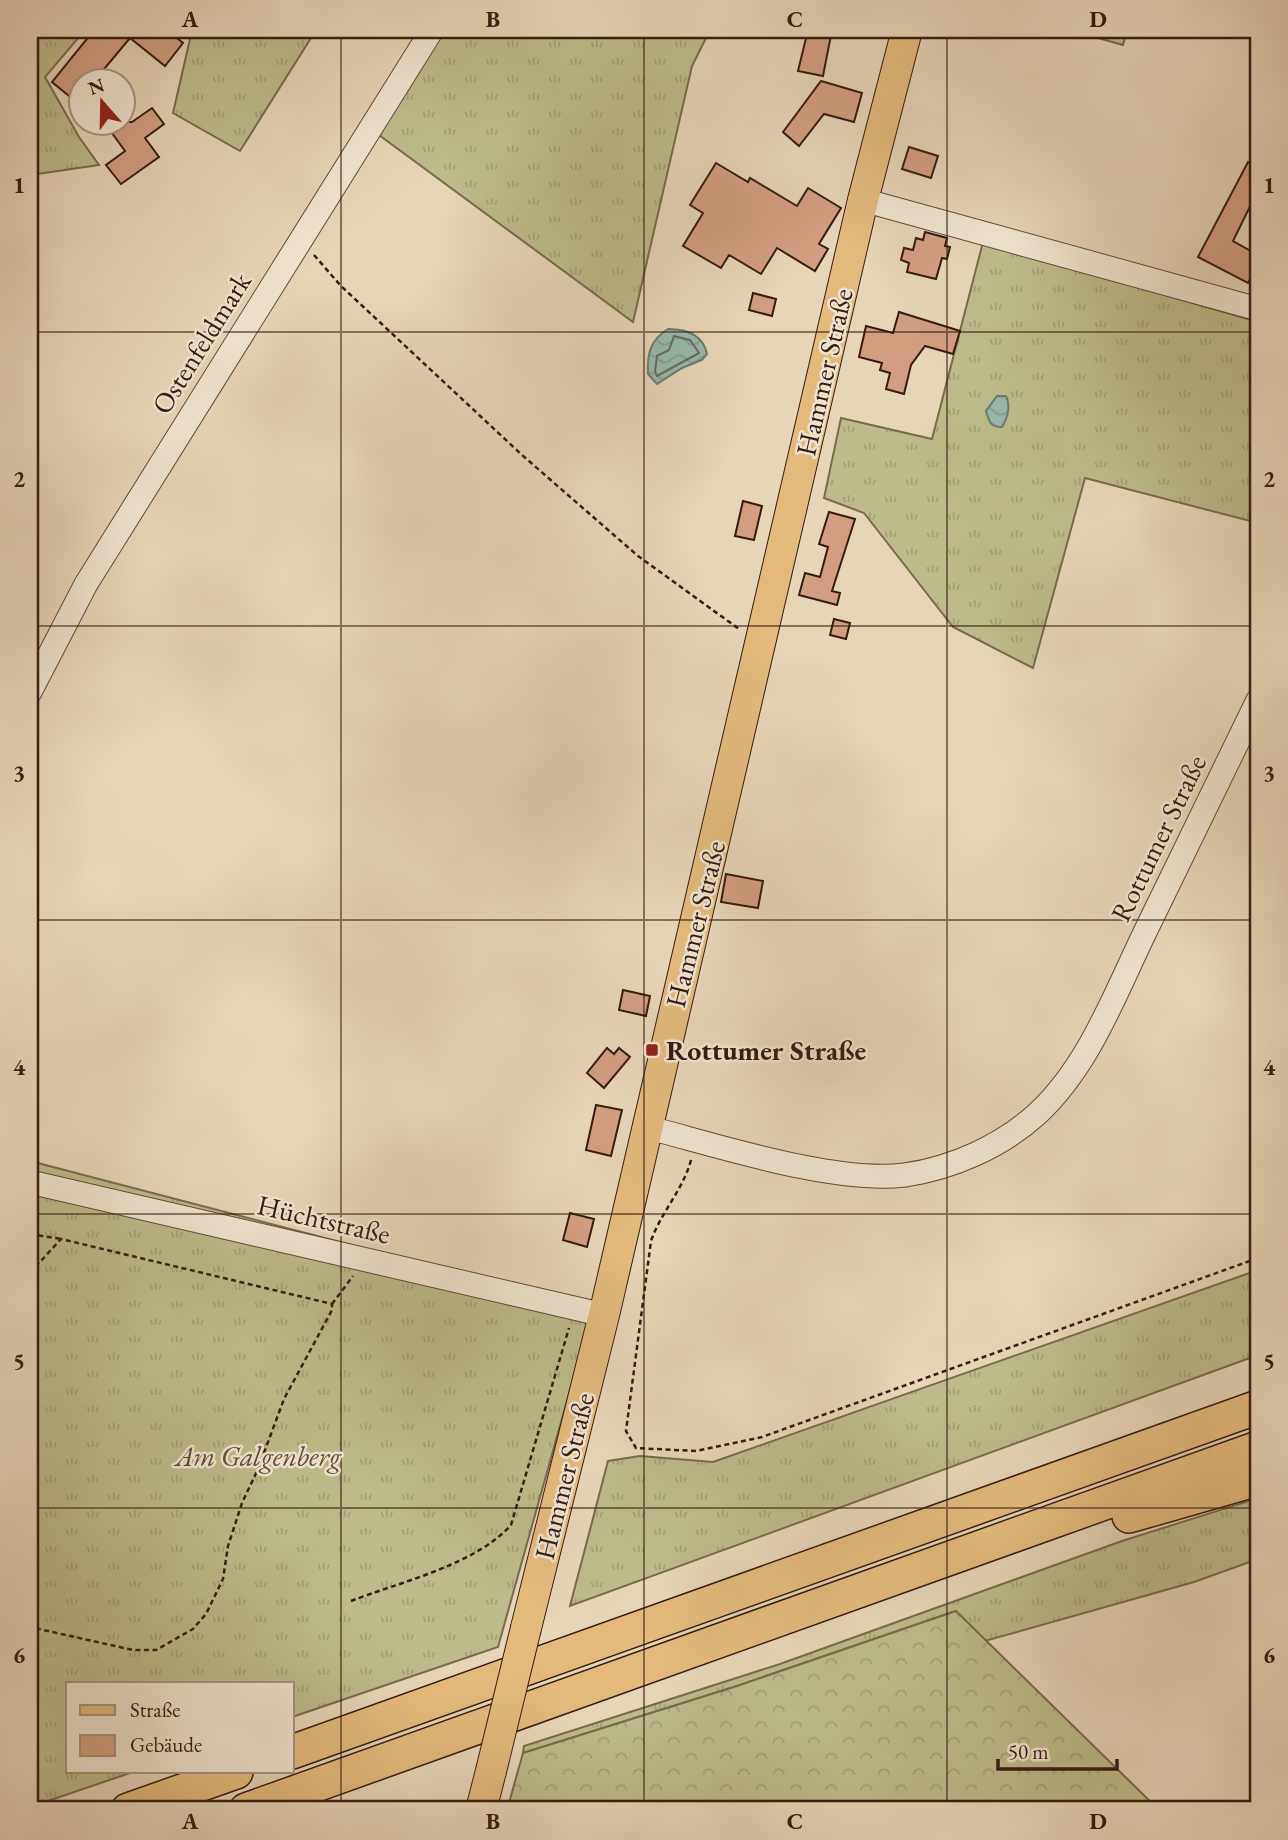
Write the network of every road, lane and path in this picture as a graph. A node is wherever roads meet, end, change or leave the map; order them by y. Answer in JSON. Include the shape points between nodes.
{"nodes":[{"id":1,"x":432,"y":30,"type":"edge"},
{"id":2,"x":907,"y":30,"type":"edge"},
{"id":3,"x":863,"y":200,"type":"junction"},
{"id":4,"x":303,"y":237,"type":"junction"},
{"id":5,"x":1258,"y":309,"type":"edge"},
{"id":6,"x":762,"y":645,"type":"junction"},
{"id":7,"x":30,"y":692,"type":"edge"},
{"id":8,"x":1258,"y":700,"type":"edge"},
{"id":9,"x":646,"y":1127,"type":"junction"},
{"id":10,"x":696,"y":1139,"type":"junction"},
{"id":11,"x":30,"y":1182,"type":"edge"},
{"id":12,"x":30,"y":1234,"type":"edge"},
{"id":13,"x":61,"y":1239,"type":"junction"},
{"id":14,"x":1258,"y":1258,"type":"edge"},
{"id":15,"x":365,"y":1259,"type":"junction"},
{"id":16,"x":30,"y":1273,"type":"edge"},
{"id":17,"x":332,"y":1304,"type":"junction"},
{"id":18,"x":575,"y":1308,"type":"junction"},
{"id":19,"x":604,"y":1315,"type":"junction"},
{"id":20,"x":1249,"y":1409,"type":"edge"},
{"id":21,"x":1258,"y":1448,"type":"edge"},
{"id":22,"x":1258,"y":1479,"type":"edge"},
{"id":23,"x":1003,"y":1539,"type":"junction"},
{"id":24,"x":351,"y":1601,"type":"dead end"},
{"id":25,"x":30,"y":1628,"type":"edge"},
{"id":26,"x":294,"y":1751,"type":"edge"},
{"id":27,"x":233,"y":1773,"type":"edge"},
{"id":28,"x":128,"y":1810,"type":"edge"},
{"id":29,"x":246,"y":1810,"type":"edge"},
{"id":30,"x":481,"y":1810,"type":"edge"}],
"edges":[{"from":1,"to":4,"type":"street","name":"Ostenfeldmark"},
{"from":2,"to":3,"type":"main road","name":"Hammer Straße"},
{"from":3,"to":5,"type":"street"},
{"from":3,"to":6,"type":"main road","name":"Hammer Straße"},
{"from":4,"to":6,"type":"path","via":[[341,286],[522,455],[638,556]]},
{"from":4,"to":7,"type":"street","name":"Ostenfeldmark","via":[[86,583]]},
{"from":6,"to":9,"type":"main road","name":"Hammer Straße"},
{"from":8,"to":10,"type":"street","name":"Rottumer Straße","via":[[1096,1034],[1060,1090],[1011,1135],[943,1166],[905,1175],[872,1176],[816,1169]]},
{"from":9,"to":10,"type":"street","name":"Rottumer Straße"},
{"from":9,"to":19,"type":"main road","name":"Hammer Straße"},
{"from":10,"to":14,"type":"path","via":[[680,1189],[658,1220],[651,1241],[626,1431],[636,1448],[696,1451],[762,1437]]},
{"from":11,"to":15,"type":"street","name":"Hüchtstraße"},
{"from":12,"to":13,"type":"path"},
{"from":13,"to":16,"type":"path"},
{"from":13,"to":17,"type":"path"},
{"from":15,"to":17,"type":"path"},
{"from":15,"to":18,"type":"street","name":"Hüchtstraße"},
{"from":17,"to":25,"type":"path","via":[[284,1399],[242,1503],[223,1578],[206,1614],[193,1629],[156,1650],[133,1650]]},
{"from":18,"to":19,"type":"street","name":"Hüchtstraße"},
{"from":18,"to":24,"type":"path","via":[[510,1525],[499,1538],[461,1559]]},
{"from":19,"to":30,"type":"main road","name":"Hammer Straße","bridge":true},
{"from":20,"to":26,"type":"highway"},
{"from":21,"to":23,"type":"highway"},
{"from":22,"to":23,"type":"highway","via":[[1116,1520]]},
{"from":23,"to":29,"type":"highway"},
{"from":27,"to":28,"type":"highway"}]}
